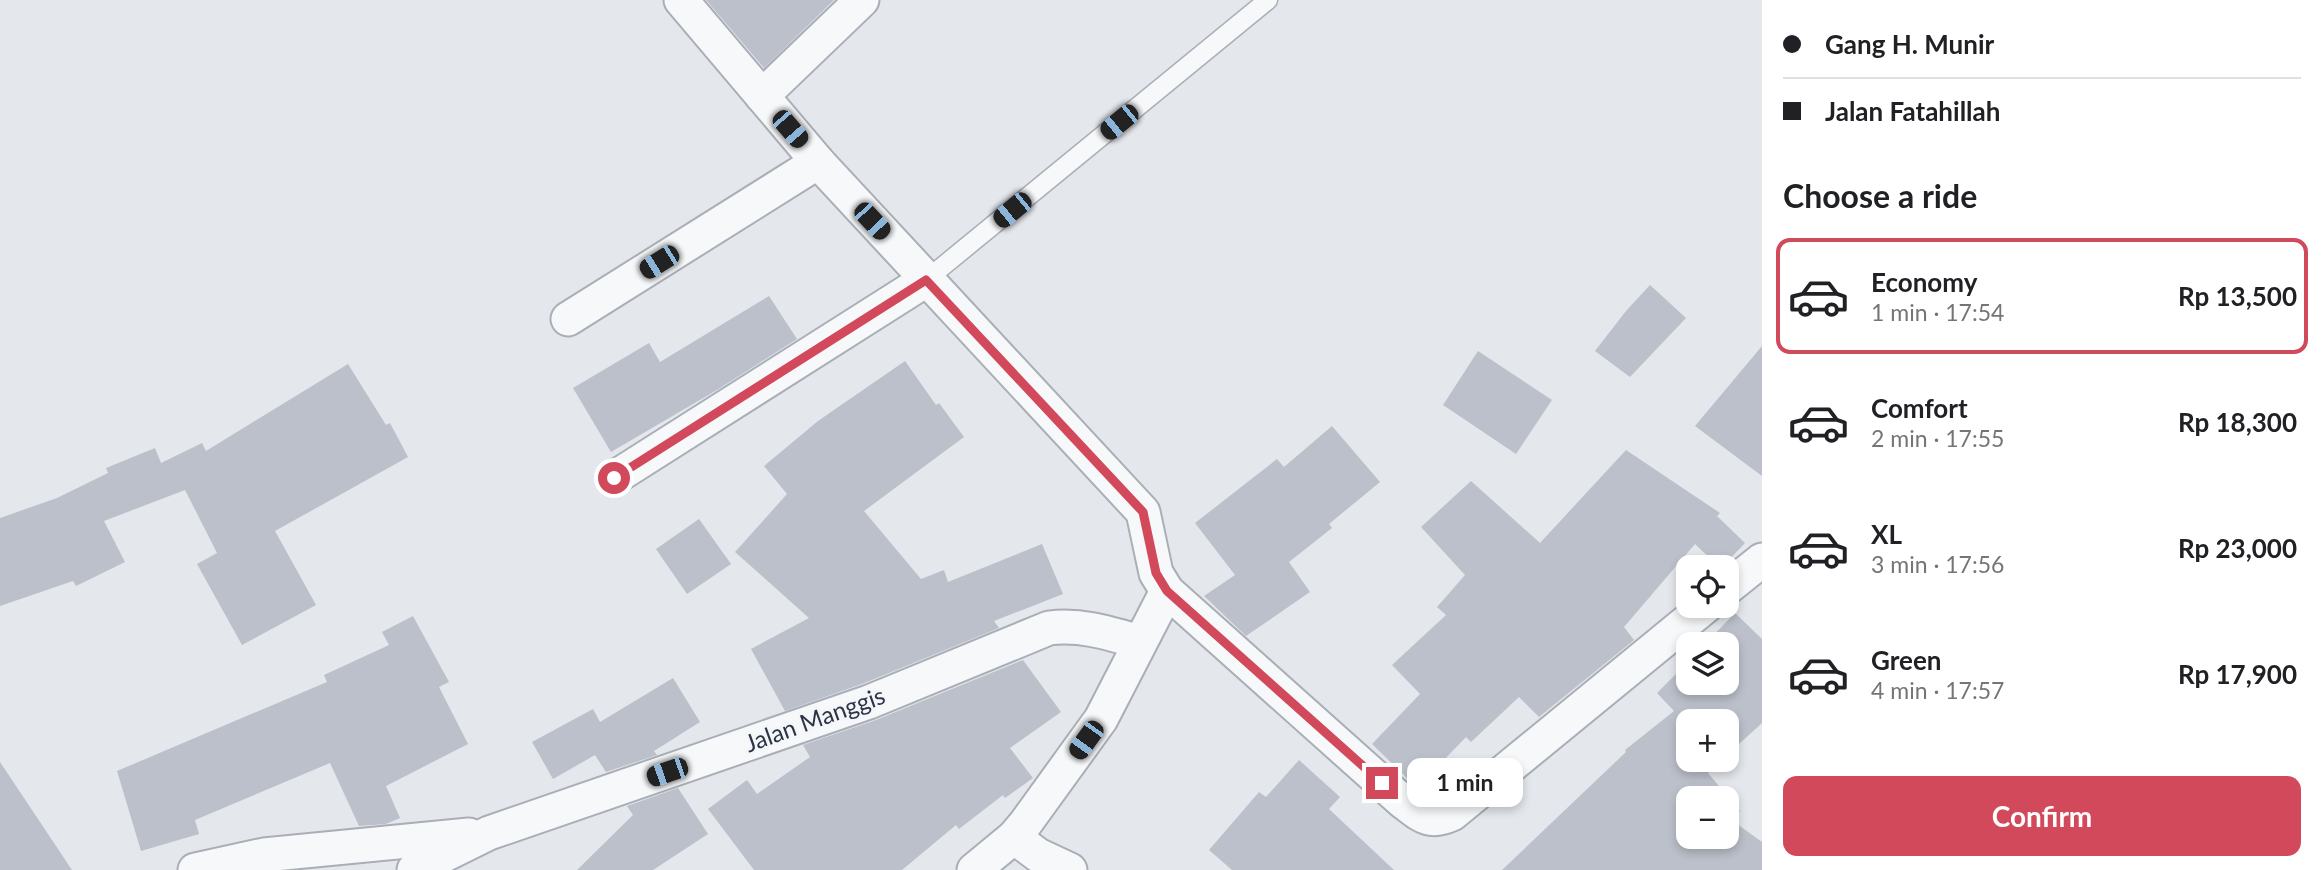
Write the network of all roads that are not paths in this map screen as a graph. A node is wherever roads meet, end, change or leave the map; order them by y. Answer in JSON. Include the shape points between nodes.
{"nodes":[{"id":1,"x":681,"y":0,"type":"edge"},
{"id":2,"x":862,"y":0,"type":"edge"},
{"id":3,"x":1268,"y":0,"type":"edge"},
{"id":4,"x":762,"y":96,"type":"junction"},
{"id":5,"x":818,"y":162,"type":"junction"},
{"id":6,"x":926,"y":280,"type":"junction"},
{"id":7,"x":568,"y":319,"type":"dead end"},
{"id":8,"x":614,"y":478,"type":"dead end"},
{"id":9,"x":1762,"y":560,"type":"edge"},
{"id":10,"x":1739,"y":578,"type":"edge"},
{"id":11,"x":1167,"y":591,"type":"junction"},
{"id":12,"x":1691,"y":618,"type":"edge"},
{"id":13,"x":1140,"y":642,"type":"junction"},
{"id":14,"x":489,"y":833,"type":"junction"},
{"id":15,"x":1028,"y":854,"type":"edge"},
{"id":16,"x":195,"y":870,"type":"edge"},
{"id":17,"x":414,"y":870,"type":"edge"},
{"id":18,"x":974,"y":870,"type":"edge"},
{"id":19,"x":1070,"y":870,"type":"edge"}],
"edges":[{"from":1,"to":4,"type":"street"},
{"from":2,"to":4,"type":"street"},
{"from":3,"to":6,"type":"lane"},
{"from":4,"to":5,"type":"street"},
{"from":5,"to":6,"type":"street"},
{"from":5,"to":7,"type":"street"},
{"from":6,"to":8,"type":"street"},
{"from":6,"to":11,"type":"street","via":[[1143,512],[1156,573]]},
{"from":9,"to":10,"type":"street"},
{"from":11,"to":12,"type":"street","via":[[1402,801],[1426,818],[1439,819],[1452,814]]},
{"from":11,"to":13,"type":"street"},
{"from":13,"to":14,"type":"street","name":"Jalan Manggis","via":[[1097,629],[1049,628],[869,702]]},
{"from":13,"to":15,"type":"street"},
{"from":14,"to":16,"type":"street","via":[[264,855]]},
{"from":14,"to":17,"type":"street"},
{"from":15,"to":18,"type":"street"},
{"from":15,"to":19,"type":"street"}]}
